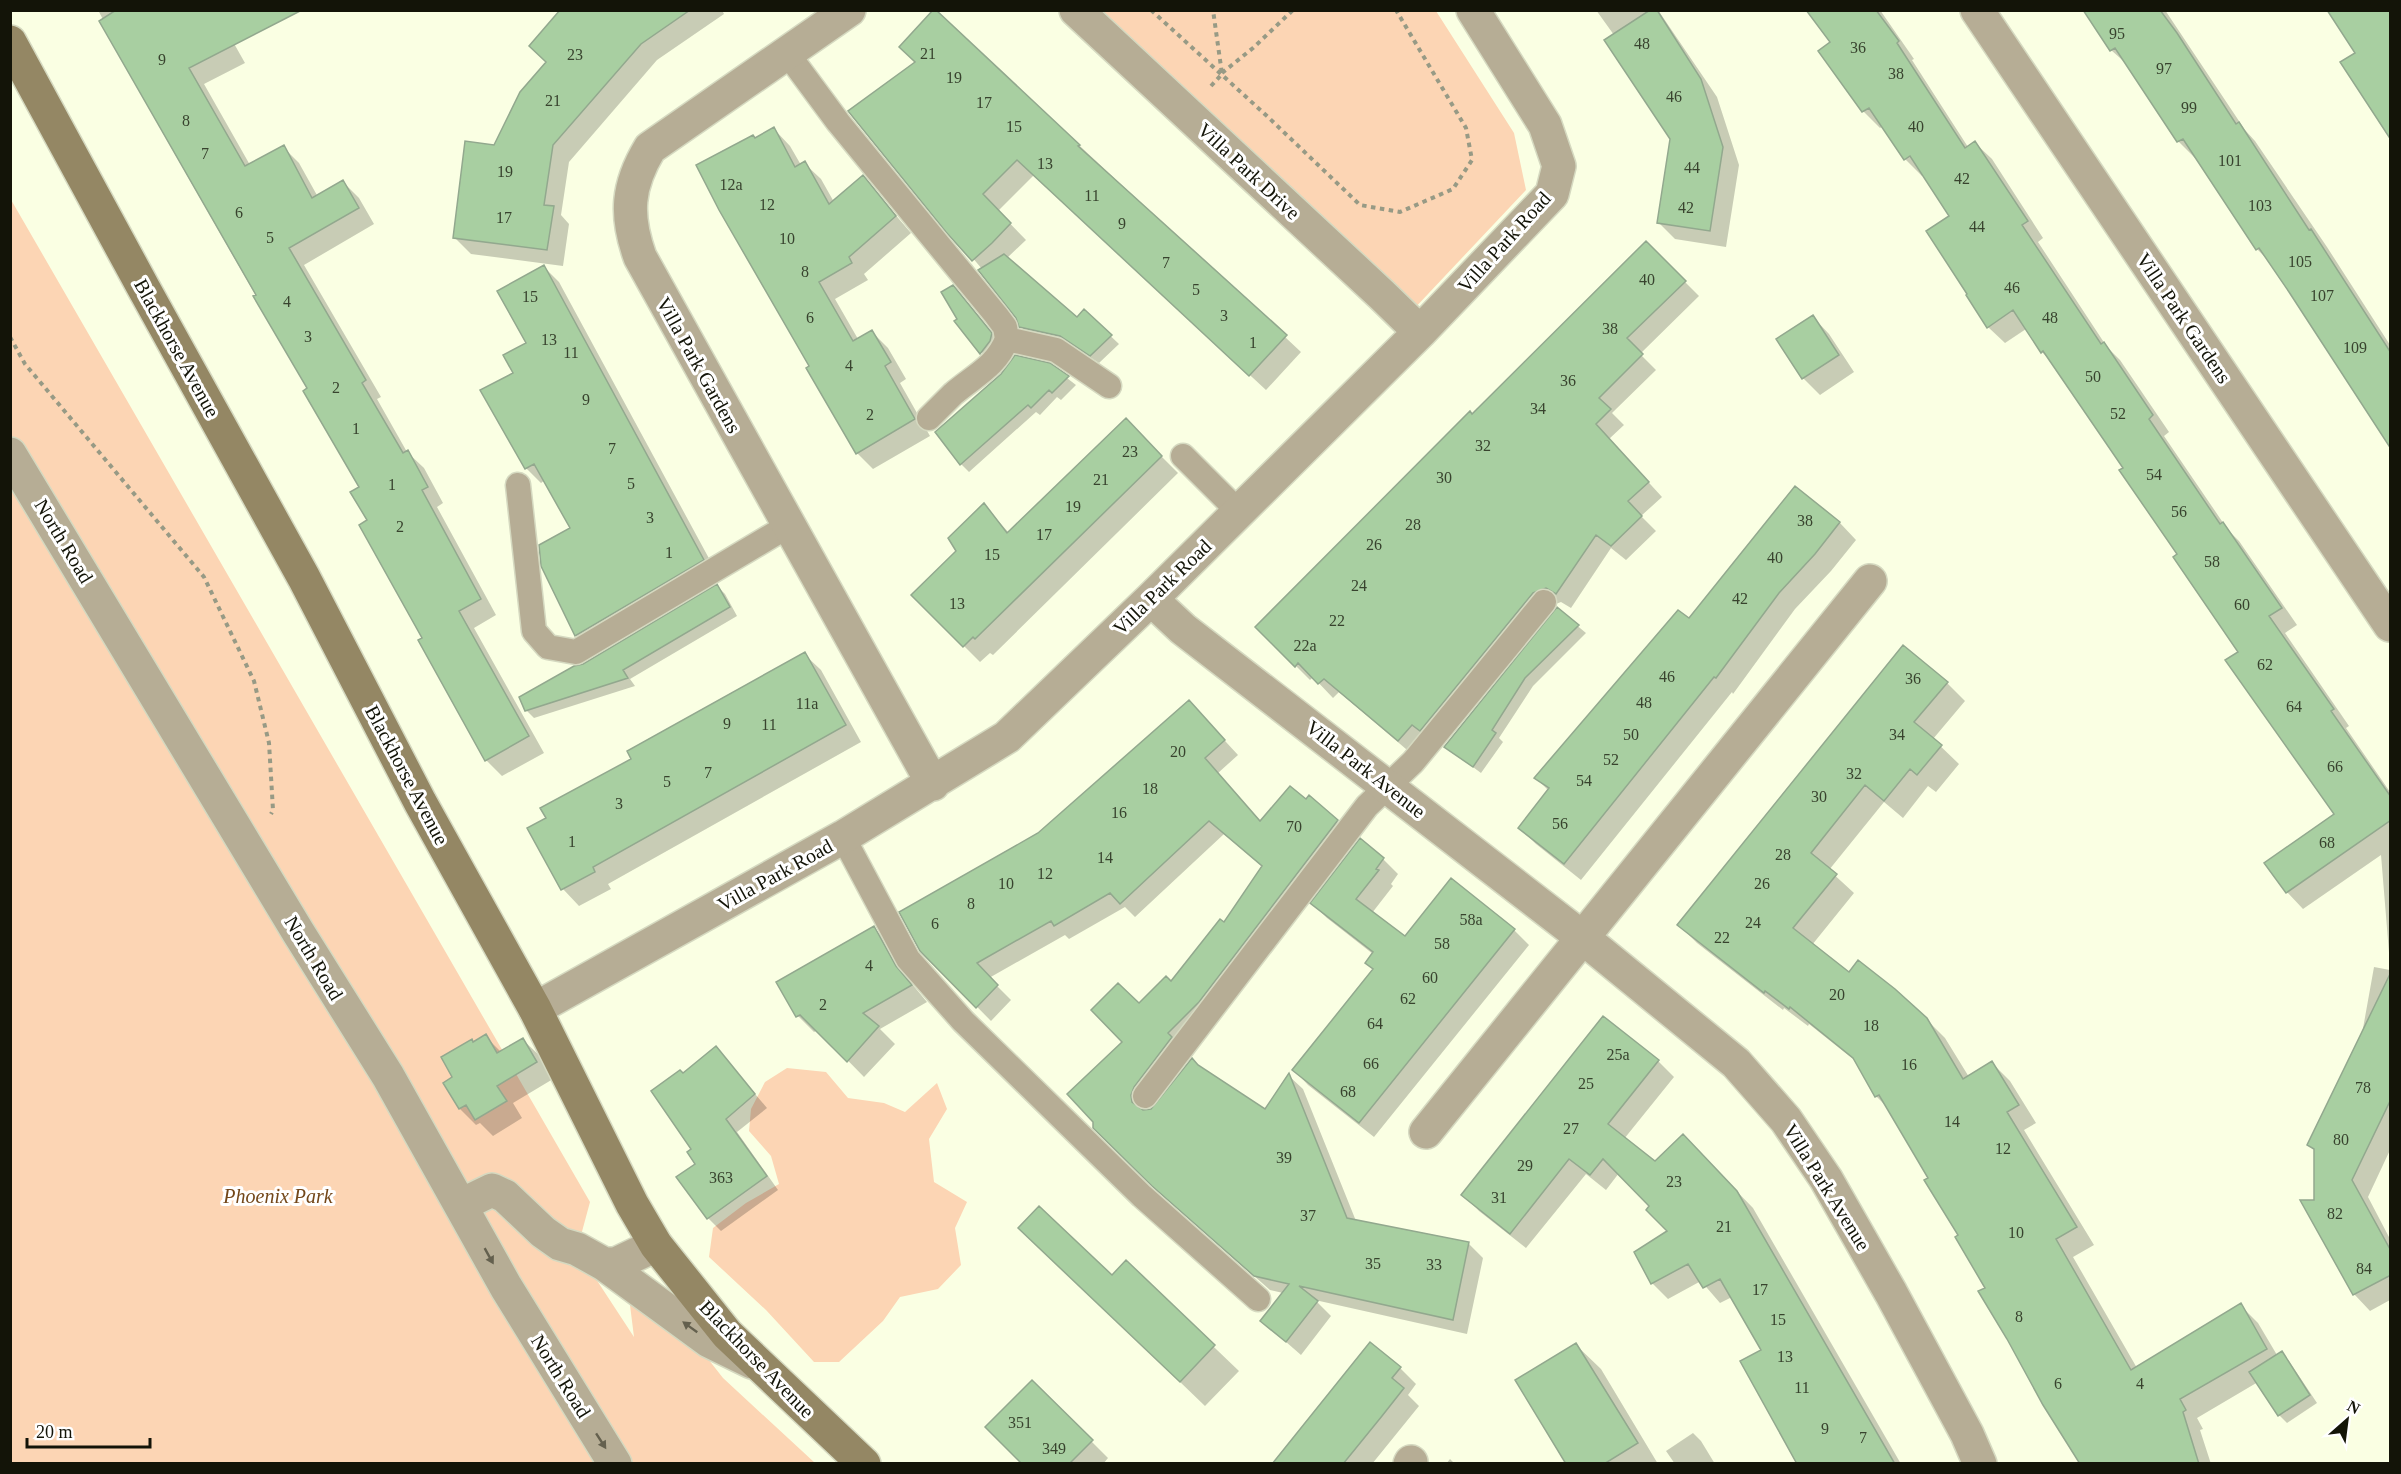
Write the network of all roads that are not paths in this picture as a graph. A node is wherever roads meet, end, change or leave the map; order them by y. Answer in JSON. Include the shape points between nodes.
{"nodes":[{"id":1,"x":1076,"y":10,"type":"edge"},
{"id":2,"x":1473,"y":10,"type":"edge"},
{"id":3,"x":1977,"y":10,"type":"edge"},
{"id":4,"x":829,"y":16,"type":"edge"},
{"id":5,"x":10,"y":42,"type":"edge"},
{"id":6,"x":787,"y":53,"type":"junction"},
{"id":7,"x":1420,"y":332,"type":"junction"},
{"id":8,"x":1007,"y":339,"type":"junction"},
{"id":9,"x":1109,"y":386,"type":"dead end"},
{"id":10,"x":929,"y":418,"type":"dead end"},
{"id":11,"x":10,"y":454,"type":"edge"},
{"id":12,"x":1183,"y":456,"type":"dead end"},
{"id":13,"x":518,"y":485,"type":"dead end"},
{"id":14,"x":1239,"y":512,"type":"junction"},
{"id":15,"x":788,"y":526,"type":"junction"},
{"id":16,"x":1870,"y":581,"type":"dead end"},
{"id":17,"x":1151,"y":599,"type":"junction"},
{"id":18,"x":1544,"y":602,"type":"dead end"},
{"id":19,"x":2391,"y":626,"type":"edge"},
{"id":20,"x":933,"y":784,"type":"junction"},
{"id":21,"x":1388,"y":786,"type":"junction"},
{"id":22,"x":843,"y":837,"type":"junction"},
{"id":23,"x":1583,"y":938,"type":"junction"},
{"id":24,"x":534,"y":1009,"type":"junction"},
{"id":25,"x":1145,"y":1096,"type":"dead end"},
{"id":26,"x":1426,"y":1132,"type":"dead end"},
{"id":27,"x":461,"y":1205,"type":"junction"},
{"id":28,"x":656,"y":1245,"type":"junction"},
{"id":29,"x":604,"y":1264,"type":"junction"},
{"id":30,"x":1258,"y":1299,"type":"dead end"},
{"id":31,"x":759,"y":1366,"type":"junction"},
{"id":32,"x":615,"y":1464,"type":"edge"},
{"id":33,"x":864,"y":1464,"type":"edge"},
{"id":34,"x":1980,"y":1464,"type":"edge"}],
"edges":[{"from":1,"to":7,"type":"street","name":"Villa Park Drive"},
{"from":2,"to":7,"type":"street","name":"Villa Park Road","via":[[1545,125],[1559,166],[1552,194]]},
{"from":3,"to":19,"type":"street","name":"Villa Park Gardens"},
{"from":4,"to":6,"type":"street","name":"Villa Park Gardens"},
{"from":5,"to":24,"type":"main road","name":"Blackhorse Avenue","via":[[304,578],[420,802]]},
{"from":6,"to":8,"type":"lane","via":[[838,122],[996,315],[1005,327]]},
{"from":6,"to":15,"type":"street","name":"Villa Park Gardens","via":[[650,148],[638,169],[630,214],[640,257]]},
{"from":7,"to":14,"type":"street","name":"Villa Park Road"},
{"from":8,"to":9,"type":"lane","via":[[1056,350]]},
{"from":8,"to":10,"type":"lane","via":[[992,364]]},
{"from":11,"to":27,"type":"street","name":"North Road","via":[[388,1076]]},
{"from":12,"to":14,"type":"lane"},
{"from":13,"to":15,"type":"lane","via":[[534,631],[548,647],[576,652]]},
{"from":14,"to":17,"type":"street","name":"Villa Park Road"},
{"from":15,"to":20,"type":"street","name":"Villa Park Gardens"},
{"from":16,"to":23,"type":"street"},
{"from":17,"to":20,"type":"street","name":"Villa Park Road","via":[[1007,736]]},
{"from":17,"to":21,"type":"street","name":"Villa Park Avenue","via":[[1183,629]]},
{"from":18,"to":21,"type":"lane","via":[[1413,762]]},
{"from":20,"to":22,"type":"street","name":"Villa Park Road"},
{"from":21,"to":23,"type":"street","name":"Villa Park Avenue"},
{"from":21,"to":25,"type":"lane","via":[[1367,806]]},
{"from":22,"to":24,"type":"street","name":"Villa Park Road"},
{"from":22,"to":30,"type":"lane","via":[[908,959],[963,1021],[1142,1196]]},
{"from":23,"to":26,"type":"street"},
{"from":23,"to":34,"type":"street","name":"Villa Park Avenue","via":[[1736,1063],[1786,1120],[1826,1179],[1891,1293]]},
{"from":24,"to":28,"type":"main road","name":"Blackhorse Avenue"},
{"from":27,"to":29,"type":"street","via":[[492,1190],[505,1196],[560,1244]]},
{"from":27,"to":32,"type":"street","name":"North Road","one_way":true,"via":[[506,1287]]},
{"from":28,"to":29,"type":"street","via":[[616,1264]]},
{"from":28,"to":31,"type":"main road","name":"Blackhorse Avenue","via":[[727,1334]]},
{"from":31,"to":29,"type":"street","one_way":true,"via":[[709,1341]]},
{"from":31,"to":33,"type":"main road","name":"Blackhorse Avenue"}]}
